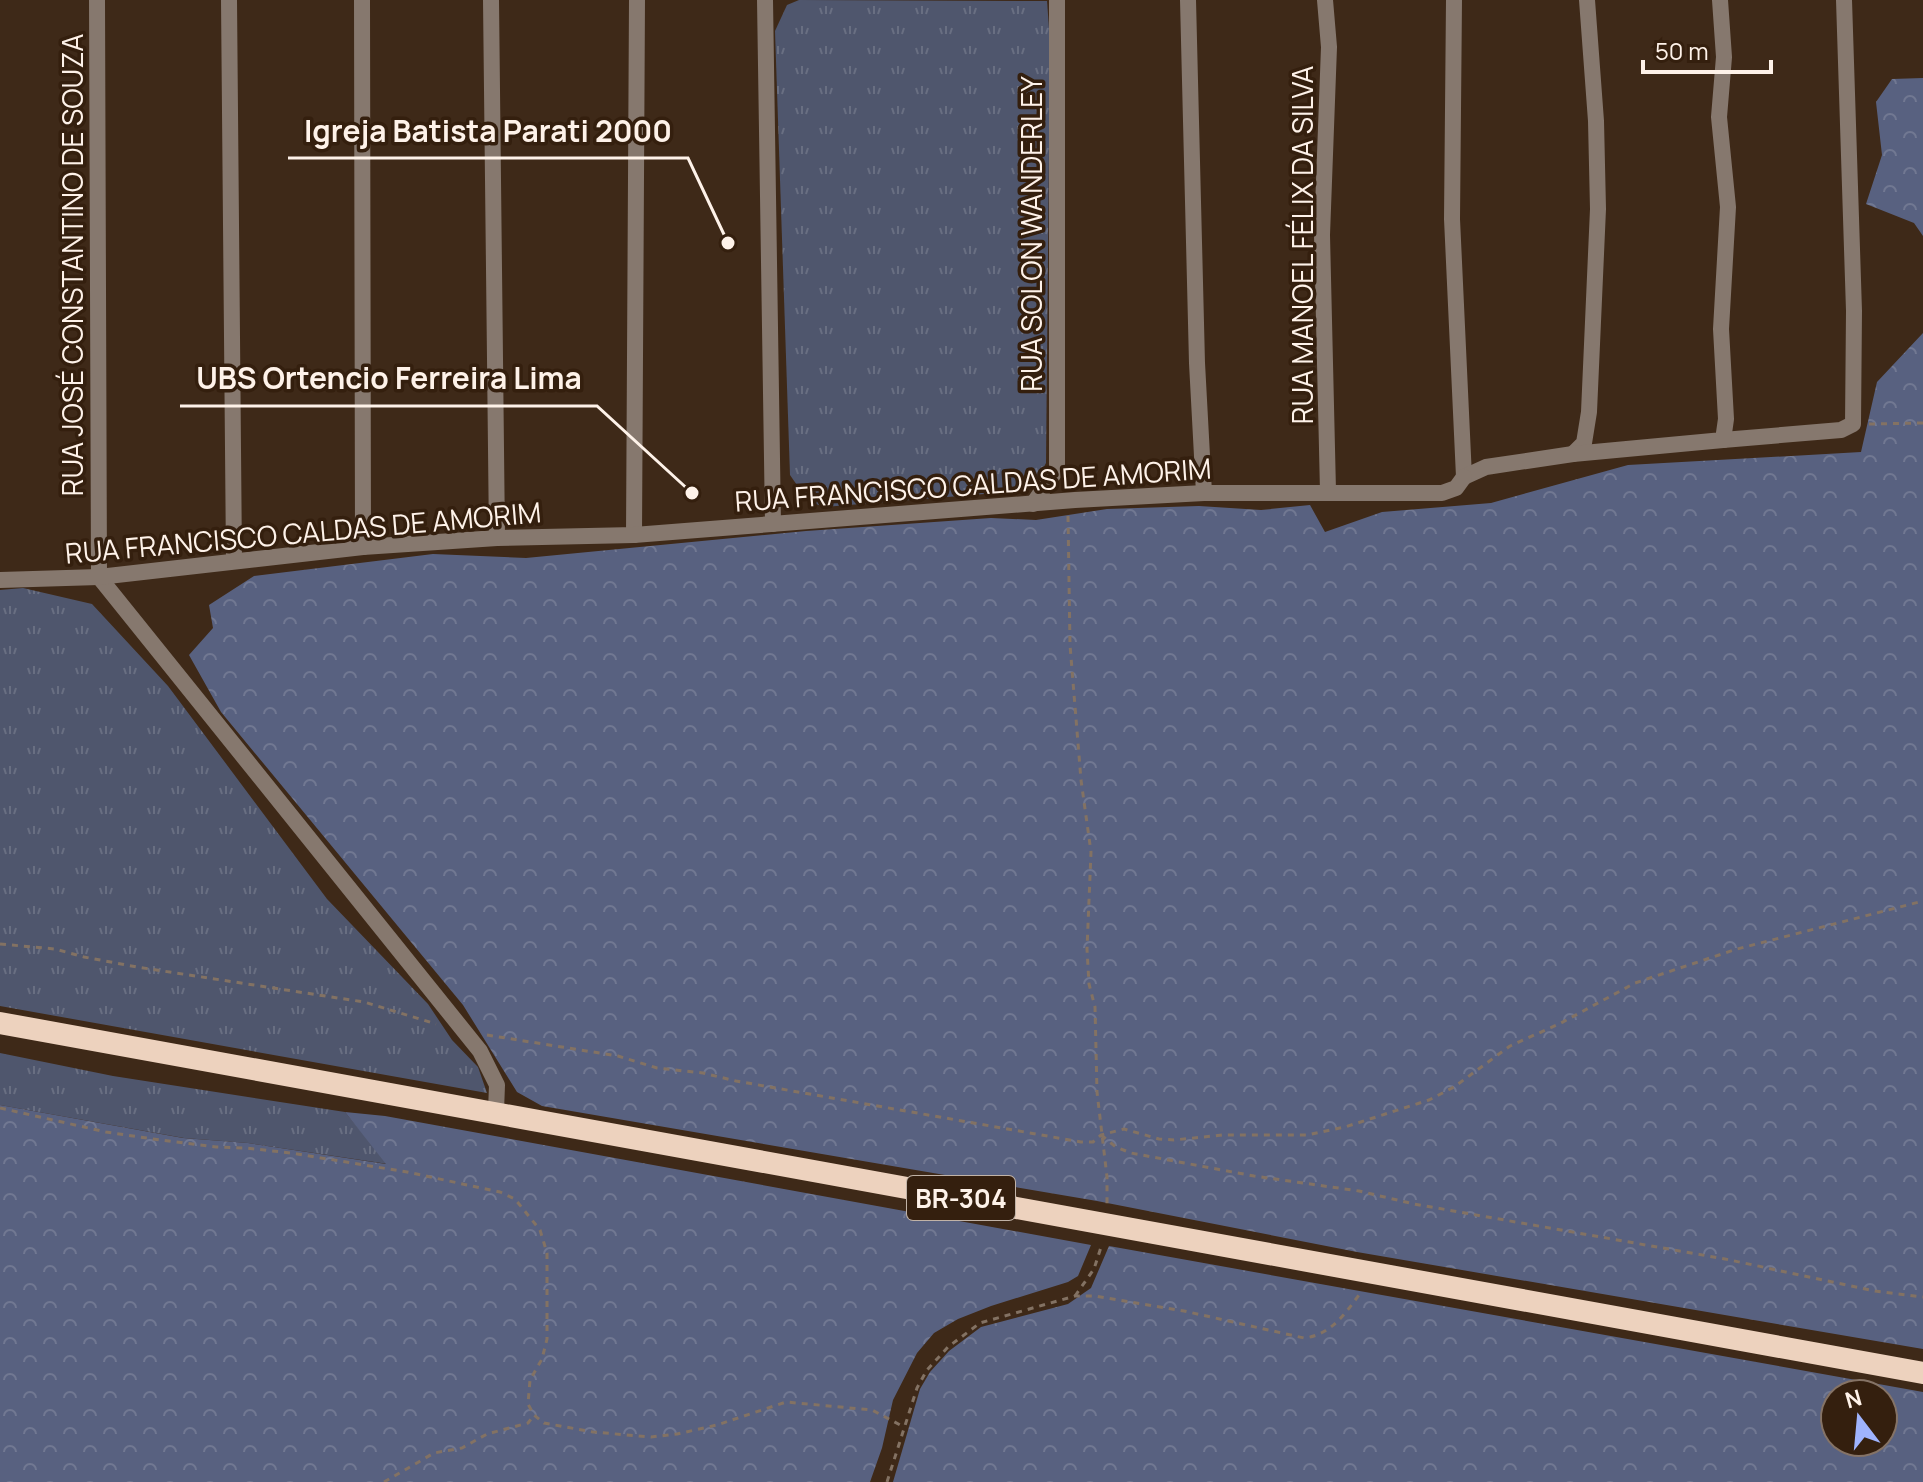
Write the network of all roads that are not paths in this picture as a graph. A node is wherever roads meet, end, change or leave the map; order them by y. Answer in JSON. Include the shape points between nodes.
{"nodes":[{"id":1,"x":97,"y":0,"type":"edge"},
{"id":2,"x":229,"y":0,"type":"edge"},
{"id":3,"x":362,"y":0,"type":"edge"},
{"id":4,"x":491,"y":0,"type":"edge"},
{"id":5,"x":637,"y":0,"type":"edge"},
{"id":6,"x":765,"y":0,"type":"edge"},
{"id":7,"x":1057,"y":0,"type":"edge"},
{"id":8,"x":1188,"y":0,"type":"edge"},
{"id":9,"x":1325,"y":0,"type":"edge"},
{"id":10,"x":1454,"y":0,"type":"edge"},
{"id":11,"x":1587,"y":0,"type":"edge"},
{"id":12,"x":1720,"y":0,"type":"edge"},
{"id":13,"x":1844,"y":0,"type":"edge"},
{"id":14,"x":1723,"y":440,"type":"junction"},
{"id":15,"x":1573,"y":454,"type":"junction"},
{"id":16,"x":1057,"y":469,"type":"junction"},
{"id":17,"x":1464,"y":477,"type":"junction"},
{"id":18,"x":1328,"y":491,"type":"junction"},
{"id":19,"x":1204,"y":493,"type":"junction"},
{"id":20,"x":1073,"y":500,"type":"junction"},
{"id":21,"x":1033,"y":504,"type":"junction"},
{"id":22,"x":773,"y":524,"type":"junction"},
{"id":23,"x":634,"y":535,"type":"junction"},
{"id":24,"x":497,"y":538,"type":"junction"},
{"id":25,"x":363,"y":547,"type":"junction"},
{"id":26,"x":234,"y":561,"type":"junction"},
{"id":27,"x":99,"y":577,"type":"junction"},
{"id":28,"x":0,"y":580,"type":"edge"},
{"id":29,"x":0,"y":1023,"type":"edge"},
{"id":30,"x":496,"y":1111,"type":"junction"},
{"id":31,"x":1923,"y":1373,"type":"edge"}],
"edges":[{"from":1,"to":27,"type":"street","name":"RUA JOSÉ CONSTANTINO DE SOUZA"},
{"from":2,"to":26,"type":"street"},
{"from":3,"to":25,"type":"street"},
{"from":4,"to":24,"type":"street"},
{"from":5,"to":23,"type":"street"},
{"from":6,"to":22,"type":"street"},
{"from":7,"to":16,"type":"street","name":"RUA SOLON WANDERLEY"},
{"from":8,"to":19,"type":"street"},
{"from":9,"to":18,"type":"street","name":"RUA MANOEL FÉLIX DA SILVA","via":[[1329,47],[1322,235]]},
{"from":10,"to":17,"type":"street","via":[[1452,219]]},
{"from":11,"to":15,"type":"street","via":[[1598,209],[1589,412],[1584,443]]},
{"from":12,"to":14,"type":"street","via":[[1724,57],[1719,117],[1728,207],[1721,329]]},
{"from":13,"to":14,"type":"street","name":"RUA FRANCISCO CALDAS DE AMORIM","via":[[1853,424],[1841,430]]},
{"from":14,"to":15,"type":"street","name":"RUA FRANCISCO CALDAS DE AMORIM"},
{"from":15,"to":17,"type":"street","name":"RUA FRANCISCO CALDAS DE AMORIM","via":[[1486,467]]},
{"from":16,"to":20,"type":"street"},
{"from":16,"to":21,"type":"street"},
{"from":17,"to":18,"type":"street","name":"RUA FRANCISCO CALDAS DE AMORIM","via":[[1456,488],[1442,493]]},
{"from":18,"to":19,"type":"street","name":"RUA FRANCISCO CALDAS DE AMORIM"},
{"from":19,"to":20,"type":"street","name":"RUA FRANCISCO CALDAS DE AMORIM"},
{"from":20,"to":21,"type":"street","name":"RUA FRANCISCO CALDAS DE AMORIM"},
{"from":21,"to":22,"type":"street","name":"RUA FRANCISCO CALDAS DE AMORIM"},
{"from":22,"to":23,"type":"street","name":"RUA FRANCISCO CALDAS DE AMORIM"},
{"from":23,"to":24,"type":"street","name":"RUA FRANCISCO CALDAS DE AMORIM"},
{"from":24,"to":25,"type":"street","name":"RUA FRANCISCO CALDAS DE AMORIM"},
{"from":25,"to":26,"type":"street","name":"RUA FRANCISCO CALDAS DE AMORIM"},
{"from":26,"to":27,"type":"street","name":"RUA FRANCISCO CALDAS DE AMORIM"},
{"from":27,"to":28,"type":"street","name":"RUA FRANCISCO CALDAS DE AMORIM"},
{"from":27,"to":30,"type":"street","via":[[463,1031],[493,1073]]},
{"from":29,"to":30,"type":"highway","number":"BR-304"},
{"from":30,"to":31,"type":"highway","number":"BR-304"}]}
